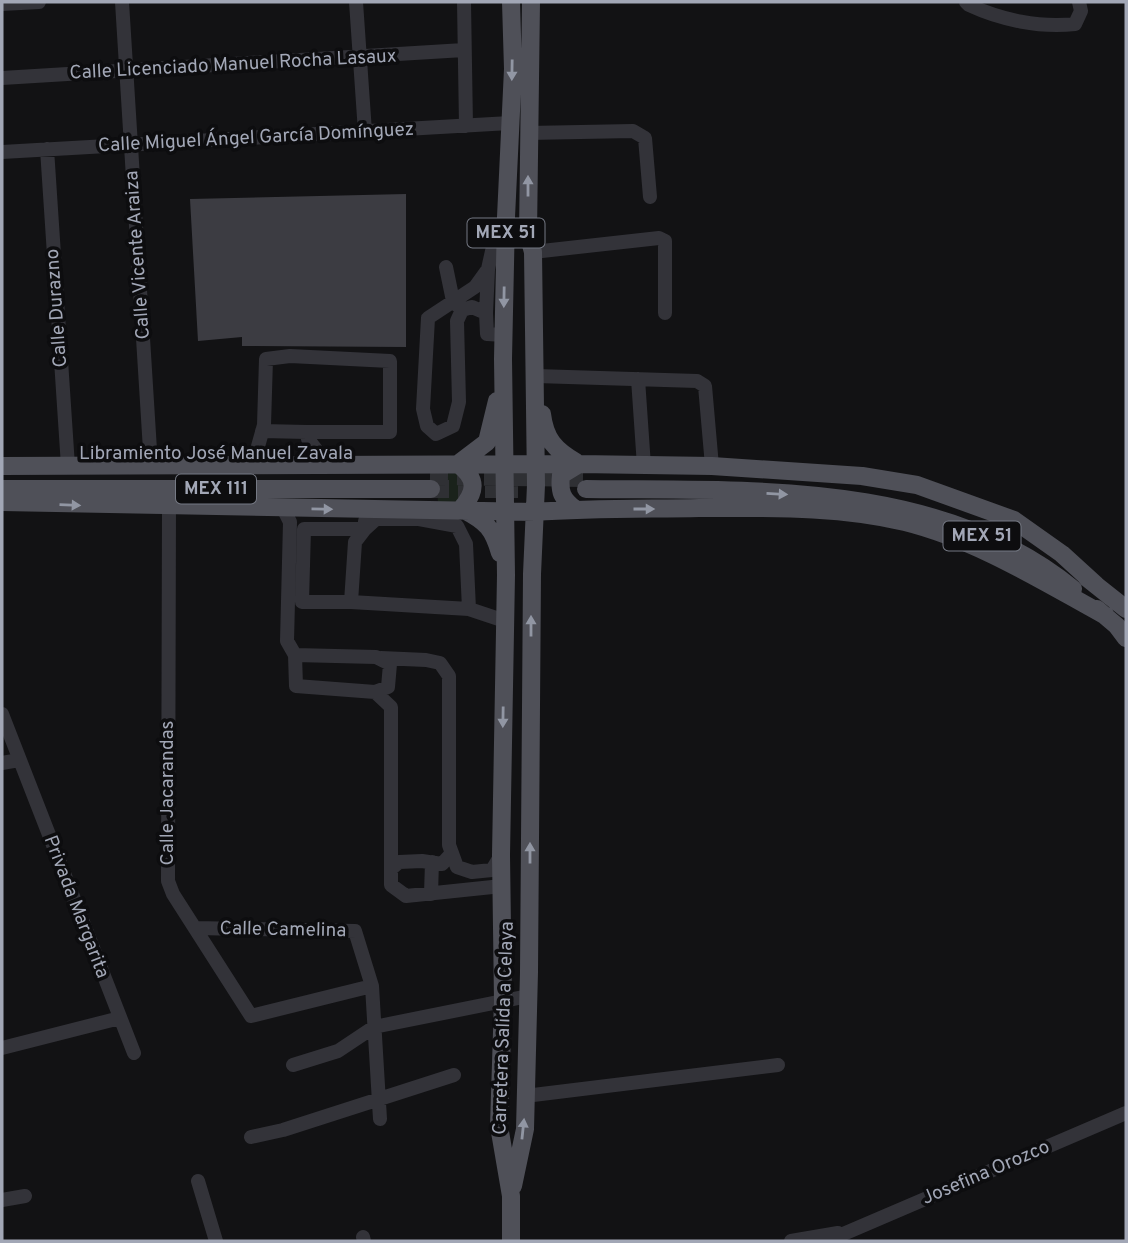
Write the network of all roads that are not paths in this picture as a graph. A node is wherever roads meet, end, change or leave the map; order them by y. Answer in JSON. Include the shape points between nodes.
{"nodes":[{"id":1,"x":39,"y":2,"type":"edge"},
{"id":2,"x":122,"y":2,"type":"edge"},
{"id":3,"x":356,"y":2,"type":"edge"},
{"id":4,"x":464,"y":2,"type":"edge"},
{"id":5,"x":511,"y":2,"type":"edge"},
{"id":6,"x":531,"y":2,"type":"edge"},
{"id":7,"x":966,"y":2,"type":"edge"},
{"id":8,"x":1079,"y":2,"type":"edge"},
{"id":9,"x":2,"y":4,"type":"edge"},
{"id":10,"x":464,"y":50,"type":"junction"},
{"id":11,"x":360,"y":57,"type":"junction"},
{"id":12,"x":126,"y":72,"type":"junction"},
{"id":13,"x":2,"y":78,"type":"edge"},
{"id":14,"x":510,"y":122,"type":"junction"},
{"id":15,"x":466,"y":126,"type":"junction"},
{"id":16,"x":365,"y":132,"type":"junction"},
{"id":17,"x":528,"y":133,"type":"junction"},
{"id":18,"x":131,"y":145,"type":"junction"},
{"id":19,"x":47,"y":149,"type":"junction"},
{"id":20,"x":2,"y":152,"type":"edge"},
{"id":21,"x":650,"y":197,"type":"dead end"},
{"id":22,"x":506,"y":232,"type":"junction"},
{"id":23,"x":528,"y":234,"type":"junction"},
{"id":24,"x":533,"y":252,"type":"junction"},
{"id":25,"x":446,"y":267,"type":"dead end"},
{"id":26,"x":488,"y":269,"type":"junction"},
{"id":27,"x":458,"y":306,"type":"junction"},
{"id":28,"x":486,"y":313,"type":"junction"},
{"id":29,"x":665,"y":313,"type":"dead end"},
{"id":30,"x":504,"y":335,"type":"junction"},
{"id":31,"x":503,"y":359,"type":"junction"},
{"id":32,"x":536,"y":376,"type":"junction"},
{"id":33,"x":638,"y":379,"type":"junction"},
{"id":34,"x":262,"y":431,"type":"junction"},
{"id":35,"x":307,"y":432,"type":"junction"},
{"id":36,"x":327,"y":464,"type":"junction"},
{"id":37,"x":458,"y":464,"type":"junction"},
{"id":38,"x":505,"y":464,"type":"junction"},
{"id":39,"x":536,"y":464,"type":"junction"},
{"id":40,"x":68,"y":466,"type":"junction"},
{"id":41,"x":151,"y":466,"type":"junction"},
{"id":42,"x":239,"y":466,"type":"junction"},
{"id":43,"x":644,"y":466,"type":"junction"},
{"id":44,"x":712,"y":466,"type":"junction"},
{"id":45,"x":2,"y":467,"type":"edge"},
{"id":46,"x":2,"y":475,"type":"edge"},
{"id":47,"x":584,"y":477,"type":"junction"},
{"id":48,"x":2,"y":489,"type":"edge"},
{"id":49,"x":2,"y":502,"type":"edge"},
{"id":50,"x":169,"y":507,"type":"junction"},
{"id":51,"x":283,"y":508,"type":"junction"},
{"id":52,"x":357,"y":509,"type":"junction"},
{"id":53,"x":461,"y":509,"type":"junction"},
{"id":54,"x":575,"y":509,"type":"junction"},
{"id":55,"x":505,"y":511,"type":"junction"},
{"id":56,"x":535,"y":512,"type":"junction"},
{"id":57,"x":365,"y":528,"type":"junction"},
{"id":58,"x":532,"y":574,"type":"junction"},
{"id":59,"x":506,"y":575,"type":"junction"},
{"id":60,"x":1096,"y":585,"type":"junction"},
{"id":61,"x":351,"y":602,"type":"junction"},
{"id":62,"x":470,"y":608,"type":"junction"},
{"id":63,"x":1126,"y":609,"type":"edge"},
{"id":64,"x":1106,"y":616,"type":"junction"},
{"id":65,"x":505,"y":621,"type":"junction"},
{"id":66,"x":1126,"y":638,"type":"edge"},
{"id":67,"x":295,"y":655,"type":"junction"},
{"id":68,"x":376,"y":657,"type":"junction"},
{"id":69,"x":375,"y":692,"type":"junction"},
{"id":70,"x":2,"y":714,"type":"edge"},
{"id":71,"x":19,"y":761,"type":"junction"},
{"id":72,"x":2,"y":763,"type":"edge"},
{"id":73,"x":452,"y":853,"type":"junction"},
{"id":74,"x":501,"y":855,"type":"junction"},
{"id":75,"x":432,"y":862,"type":"junction"},
{"id":76,"x":391,"y":869,"type":"junction"},
{"id":77,"x":530,"y":885,"type":"junction"},
{"id":78,"x":502,"y":886,"type":"junction"},
{"id":79,"x":432,"y":894,"type":"junction"},
{"id":80,"x":196,"y":928,"type":"junction"},
{"id":81,"x":372,"y":986,"type":"junction"},
{"id":82,"x":528,"y":996,"type":"junction"},
{"id":83,"x":503,"y":1001,"type":"junction"},
{"id":84,"x":120,"y":1018,"type":"junction"},
{"id":85,"x":374,"y":1027,"type":"junction"},
{"id":86,"x":2,"y":1048,"type":"edge"},
{"id":87,"x":134,"y":1053,"type":"dead end"},
{"id":88,"x":293,"y":1065,"type":"dead end"},
{"id":89,"x":778,"y":1065,"type":"dead end"},
{"id":90,"x":454,"y":1075,"type":"dead end"},
{"id":91,"x":525,"y":1096,"type":"junction"},
{"id":92,"x":377,"y":1100,"type":"junction"},
{"id":93,"x":1126,"y":1113,"type":"edge"},
{"id":94,"x":380,"y":1119,"type":"dead end"},
{"id":95,"x":251,"y":1137,"type":"dead end"},
{"id":96,"x":198,"y":1181,"type":"dead end"},
{"id":97,"x":25,"y":1196,"type":"dead end"},
{"id":98,"x":511,"y":1196,"type":"junction"},
{"id":99,"x":2,"y":1200,"type":"edge"},
{"id":100,"x":846,"y":1232,"type":"junction"},
{"id":101,"x":216,"y":1241,"type":"edge"},
{"id":102,"x":511,"y":1241,"type":"edge"},
{"id":103,"x":791,"y":1241,"type":"edge"},
{"id":104,"x":827,"y":1241,"type":"edge"}],
"edges":[{"from":1,"to":9,"type":"street"},
{"from":2,"to":12,"type":"street","name":"Calle Vicente Araiza"},
{"from":3,"to":11,"type":"street"},
{"from":4,"to":10,"type":"street"},
{"from":5,"to":14,"type":"main road","number":"MEX 51","one_way":true},
{"from":6,"to":17,"type":"main road","number":"MEX 51"},
{"from":7,"to":8,"type":"street","via":[[994,17],[1061,25],[1075,24],[1081,11]]},
{"from":10,"to":11,"type":"street","name":"Calle Licenciado Manuel Rocha Lasaux"},
{"from":10,"to":15,"type":"street"},
{"from":11,"to":12,"type":"street","name":"Calle Licenciado Manuel Rocha Lasaux"},
{"from":11,"to":16,"type":"street"},
{"from":12,"to":13,"type":"street","name":"Calle Licenciado Manuel Rocha Lasaux"},
{"from":12,"to":18,"type":"street","name":"Calle Vicente Araiza"},
{"from":14,"to":15,"type":"street","name":"Calle Miguel Ángel García Domínguez"},
{"from":14,"to":22,"type":"main road","number":"MEX 51"},
{"from":15,"to":16,"type":"street","name":"Calle Miguel Ángel García Domínguez"},
{"from":16,"to":18,"type":"street","name":"Calle Miguel Ángel García Domínguez"},
{"from":17,"to":21,"type":"street","via":[[634,131],[645,138]]},
{"from":23,"to":17,"type":"main road","number":"MEX 51","one_way":true},
{"from":18,"to":19,"type":"street","name":"Calle Miguel Ángel García Domínguez"},
{"from":18,"to":41,"type":"street","name":"Calle Vicente Araiza"},
{"from":19,"to":20,"type":"street","name":"Calle Miguel Ángel García Domínguez"},
{"from":19,"to":40,"type":"street","name":"Calle Durazno"},
{"from":22,"to":23,"type":"street"},
{"from":22,"to":26,"type":"street","via":[[492,251]]},
{"from":22,"to":30,"type":"main road","number":"MEX 51","one_way":true},
{"from":23,"to":24,"type":"main road","number":"MEX 51"},
{"from":24,"to":29,"type":"street","via":[[659,238],[665,242]]},
{"from":24,"to":32,"type":"main road","number":"MEX 51"},
{"from":25,"to":27,"type":"street"},
{"from":26,"to":27,"type":"street"},
{"from":26,"to":28,"type":"street"},
{"from":27,"to":27,"type":"street","via":[[428,318],[424,409],[427,426],[436,434],[453,426],[459,402]]},
{"from":27,"to":28,"type":"street"},
{"from":28,"to":30,"type":"street","via":[[487,334]]},
{"from":30,"to":31,"type":"main road","number":"MEX 51"},
{"from":31,"to":37,"type":"main road","via":[[487,442]]},
{"from":31,"to":38,"type":"main road","number":"MEX 51"},
{"from":32,"to":33,"type":"street"},
{"from":32,"to":39,"type":"main road","number":"MEX 51"},
{"from":32,"to":47,"type":"main road","via":[[543,425],[557,452]]},
{"from":33,"to":43,"type":"street"},
{"from":33,"to":44,"type":"street","via":[[697,381],[705,386]]},
{"from":34,"to":35,"type":"street"},
{"from":34,"to":35,"type":"street","via":[[266,359],[390,361],[390,432]]},
{"from":34,"to":42,"type":"street","via":[[257,450]]},
{"from":35,"to":36,"type":"street"},
{"from":36,"to":37,"type":"main road"},
{"from":36,"to":42,"type":"main road"},
{"from":37,"to":38,"type":"main road"},
{"from":37,"to":53,"type":"main road","via":[[473,484],[471,497]]},
{"from":38,"to":39,"type":"main road"},
{"from":38,"to":55,"type":"main road","name":"Carretera Salida a Celaya","number":"MEX 51"},
{"from":39,"to":47,"type":"main road"},
{"from":39,"to":56,"type":"main road","name":"Carretera Salida a Celaya","number":"MEX 51"},
{"from":40,"to":41,"type":"main road"},
{"from":40,"to":45,"type":"main road"},
{"from":41,"to":42,"type":"main road"},
{"from":43,"to":44,"type":"main road"},
{"from":43,"to":47,"type":"main road"},
{"from":44,"to":60,"type":"main road","via":[[849,475],[917,485],[1014,520]]},
{"from":46,"to":48,"type":"main road","name":"Libramiento José Manuel Zavala","number":"MEX 111","via":[[431,483]]},
{"from":47,"to":54,"type":"main road","via":[[561,475],[559,489],[564,501]]},
{"from":47,"to":60,"type":"main road","number":"MEX 51","via":[[815,481],[895,490],[994,523],[1036,544]]},
{"from":47,"to":64,"type":"main road","number":"MEX 51","one_way":true,"via":[[810,495],[870,502],[923,515],[981,535],[1048,569]]},
{"from":49,"to":50,"type":"main road","one_way":true},
{"from":50,"to":51,"type":"main road"},
{"from":50,"to":80,"type":"street","name":"Calle Jacarandas","via":[[168,881]]},
{"from":51,"to":52,"type":"main road","one_way":true},
{"from":51,"to":67,"type":"street","via":[[290,522],[287,640]]},
{"from":52,"to":53,"type":"main road"},
{"from":52,"to":57,"type":"street","via":[[364,516]]},
{"from":53,"to":55,"type":"main road"},
{"from":53,"to":59,"type":"main road","via":[[483,520],[496,537]]},
{"from":54,"to":56,"type":"main road"},
{"from":54,"to":58,"type":"main road","via":[[546,528]]},
{"from":54,"to":64,"type":"main road","one_way":true,"via":[[769,508],[848,512],[905,522],[999,558]]},
{"from":55,"to":56,"type":"main road"},
{"from":55,"to":59,"type":"main road","name":"Carretera Salida a Celaya","number":"MEX 51"},
{"from":56,"to":58,"type":"main road","name":"Carretera Salida a Celaya","number":"MEX 51"},
{"from":57,"to":61,"type":"street","via":[[355,542]]},
{"from":57,"to":61,"type":"street","via":[[304,529],[302,602]]},
{"from":57,"to":62,"type":"street","via":[[376,519],[419,519],[457,526],[466,544]]},
{"from":77,"to":58,"type":"main road","name":"Carretera Salida a Celaya","number":"MEX 51","one_way":true},
{"from":59,"to":65,"type":"main road","name":"Carretera Salida a Celaya","number":"MEX 51"},
{"from":60,"to":63,"type":"main road","number":"MEX 51"},
{"from":61,"to":62,"type":"street"},
{"from":62,"to":65,"type":"street"},
{"from":64,"to":66,"type":"main road","number":"MEX 51"},
{"from":65,"to":74,"type":"main road","name":"Carretera Salida a Celaya","number":"MEX 51","one_way":true},
{"from":67,"to":68,"type":"street"},
{"from":67,"to":69,"type":"street","via":[[296,686]]},
{"from":68,"to":69,"type":"street","via":[[390,664],[388,687]]},
{"from":68,"to":73,"type":"street","via":[[440,663],[449,676]]},
{"from":69,"to":76,"type":"street","via":[[391,707]]},
{"from":70,"to":71,"type":"street","name":"Privada Margarita"},
{"from":71,"to":72,"type":"street"},
{"from":71,"to":84,"type":"street","name":"Privada Margarita"},
{"from":73,"to":74,"type":"street","via":[[457,867],[472,872],[492,870]]},
{"from":73,"to":75,"type":"street","via":[[442,864]]},
{"from":74,"to":78,"type":"main road","name":"Carretera Salida a Celaya","number":"MEX 51"},
{"from":75,"to":76,"type":"street","via":[[399,862]]},
{"from":75,"to":79,"type":"street"},
{"from":76,"to":79,"type":"street","via":[[391,885],[407,896]]},
{"from":77,"to":78,"type":"main road"},
{"from":77,"to":82,"type":"main road","name":"Carretera Salida a Celaya","number":"MEX 51"},
{"from":78,"to":79,"type":"street"},
{"from":78,"to":83,"type":"main road","name":"Carretera Salida a Celaya","number":"MEX 51"},
{"from":80,"to":81,"type":"street","name":"Calle Camelina","via":[[355,931]]},
{"from":80,"to":81,"type":"street","name":"Calle Jacarandas","via":[[251,1016]]},
{"from":81,"to":85,"type":"street"},
{"from":82,"to":83,"type":"street"},
{"from":82,"to":91,"type":"main road","name":"Carretera Salida a Celaya","number":"MEX 51"},
{"from":83,"to":85,"type":"street"},
{"from":83,"to":98,"type":"main road","name":"Carretera Salida a Celaya","number":"MEX 51","via":[[499,1126]]},
{"from":84,"to":86,"type":"street"},
{"from":84,"to":87,"type":"street","name":"Privada Margarita"},
{"from":85,"to":88,"type":"street","via":[[338,1051]]},
{"from":85,"to":92,"type":"street"},
{"from":89,"to":91,"type":"street"},
{"from":90,"to":92,"type":"street"},
{"from":98,"to":91,"type":"main road","name":"Carretera Salida a Celaya","number":"MEX 51","one_way":true,"via":[[525,1129]]},
{"from":92,"to":94,"type":"street"},
{"from":92,"to":95,"type":"street"},
{"from":93,"to":100,"type":"street","name":"Josefina Orozco"},
{"from":96,"to":101,"type":"street"},
{"from":97,"to":99,"type":"street"},
{"from":98,"to":102,"type":"main road","number":"MEX 51"},
{"from":100,"to":103,"type":"street","name":"Josefina Orozco"},
{"from":100,"to":104,"type":"street","name":"Josefina Orozco"}]}
